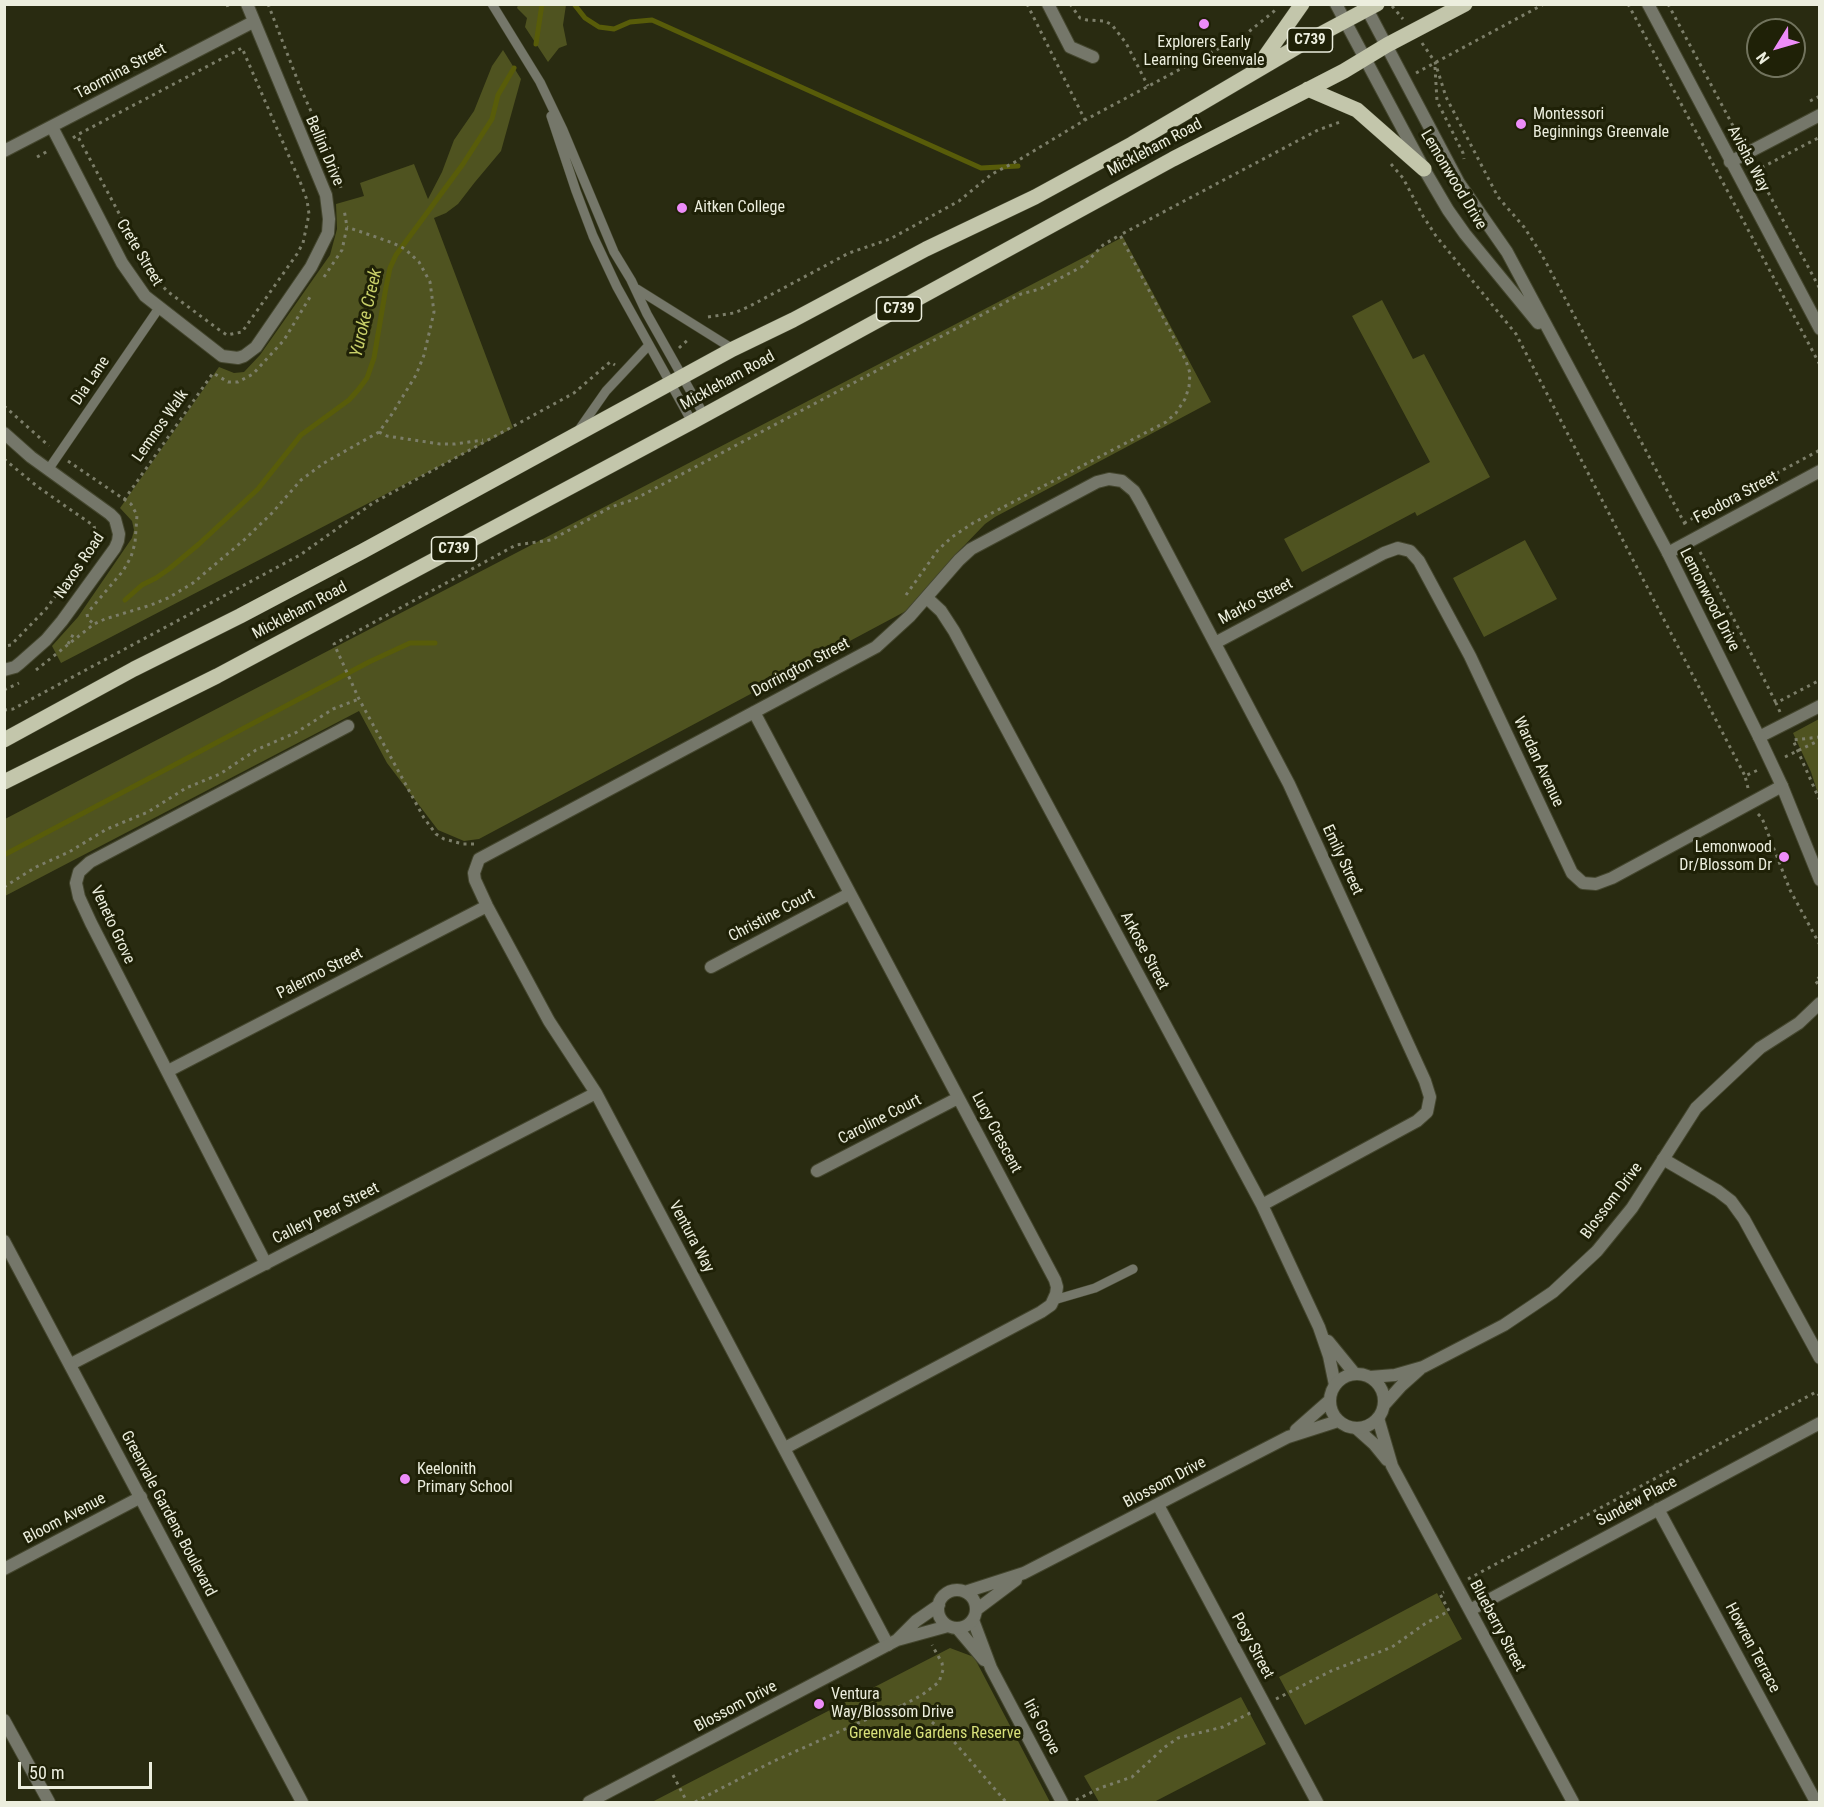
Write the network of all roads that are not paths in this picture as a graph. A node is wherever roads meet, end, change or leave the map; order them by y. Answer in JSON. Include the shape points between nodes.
{"nodes":[{"id":1,"x":247,"y":4,"type":"edge"},
{"id":2,"x":492,"y":4,"type":"edge"},
{"id":3,"x":1048,"y":4,"type":"edge"},
{"id":4,"x":1302,"y":4,"type":"edge"},
{"id":5,"x":1336,"y":4,"type":"edge"},
{"id":6,"x":1466,"y":4,"type":"edge"},
{"id":7,"x":1648,"y":4,"type":"edge"},
{"id":8,"x":1370,"y":6,"type":"edge"},
{"id":9,"x":1345,"y":21,"type":"junction"},
{"id":10,"x":253,"y":22,"type":"junction"},
{"id":11,"x":1387,"y":45,"type":"junction"},
{"id":12,"x":1093,"y":57,"type":"dead end"},
{"id":13,"x":1365,"y":59,"type":"junction"},
{"id":14,"x":1253,"y":73,"type":"junction"},
{"id":15,"x":540,"y":82,"type":"junction"},
{"id":16,"x":1308,"y":89,"type":"junction"},
{"id":17,"x":1820,"y":115,"type":"edge"},
{"id":18,"x":52,"y":127,"type":"junction"},
{"id":19,"x":4,"y":152,"type":"edge"},
{"id":20,"x":1730,"y":162,"type":"junction"},
{"id":21,"x":1424,"y":169,"type":"junction"},
{"id":22,"x":637,"y":289,"type":"junction"},
{"id":23,"x":159,"y":308,"type":"junction"},
{"id":24,"x":1820,"y":329,"type":"edge"},
{"id":25,"x":1553,"y":342,"type":"junction"},
{"id":26,"x":649,"y":345,"type":"junction"},
{"id":27,"x":733,"y":349,"type":"junction"},
{"id":28,"x":237,"y":358,"type":"joint"},
{"id":29,"x":678,"y":380,"type":"junction"},
{"id":30,"x":698,"y":418,"type":"junction"},
{"id":31,"x":4,"y":433,"type":"edge"},
{"id":32,"x":577,"y":433,"type":"junction"},
{"id":33,"x":48,"y":470,"type":"junction"},
{"id":34,"x":1820,"y":471,"type":"edge"},
{"id":35,"x":1103,"y":480,"type":"joint"},
{"id":36,"x":1668,"y":553,"type":"junction"},
{"id":37,"x":1313,"y":590,"type":"joint"},
{"id":38,"x":927,"y":598,"type":"junction"},
{"id":39,"x":1215,"y":643,"type":"junction"},
{"id":40,"x":4,"y":670,"type":"edge"},
{"id":41,"x":1820,"y":706,"type":"edge"},
{"id":42,"x":754,"y":712,"type":"junction"},
{"id":43,"x":348,"y":726,"type":"dead end"},
{"id":44,"x":1759,"y":737,"type":"junction"},
{"id":45,"x":4,"y":740,"type":"edge"},
{"id":46,"x":4,"y":782,"type":"edge"},
{"id":47,"x":1782,"y":786,"type":"junction"},
{"id":48,"x":486,"y":846,"type":"joint"},
{"id":49,"x":1820,"y":880,"type":"edge"},
{"id":50,"x":849,"y":894,"type":"junction"},
{"id":51,"x":488,"y":906,"type":"junction"},
{"id":52,"x":711,"y":967,"type":"dead end"},
{"id":53,"x":1820,"y":1003,"type":"edge"},
{"id":54,"x":1820,"y":1016,"type":"edge"},
{"id":55,"x":1799,"y":1023,"type":"junction"},
{"id":56,"x":168,"y":1071,"type":"junction"},
{"id":57,"x":596,"y":1093,"type":"junction"},
{"id":58,"x":958,"y":1098,"type":"junction"},
{"id":59,"x":1664,"y":1160,"type":"junction"},
{"id":60,"x":817,"y":1171,"type":"dead end"},
{"id":61,"x":1262,"y":1205,"type":"junction"},
{"id":62,"x":4,"y":1241,"type":"edge"},
{"id":63,"x":266,"y":1264,"type":"junction"},
{"id":64,"x":1133,"y":1269,"type":"dead end"},
{"id":65,"x":1054,"y":1300,"type":"junction"},
{"id":66,"x":1319,"y":1327,"type":"junction"},
{"id":67,"x":1820,"y":1358,"type":"edge"},
{"id":68,"x":71,"y":1364,"type":"junction"},
{"id":69,"x":1423,"y":1366,"type":"junction"},
{"id":70,"x":1354,"y":1374,"type":"junction"},
{"id":71,"x":1370,"y":1377,"type":"junction"},
{"id":72,"x":1335,"y":1384,"type":"junction"},
{"id":73,"x":1330,"y":1400,"type":"junction"},
{"id":74,"x":1384,"y":1405,"type":"junction"},
{"id":75,"x":1378,"y":1418,"type":"junction"},
{"id":76,"x":1338,"y":1421,"type":"junction"},
{"id":77,"x":1820,"y":1423,"type":"edge"},
{"id":78,"x":1356,"y":1428,"type":"junction"},
{"id":79,"x":1288,"y":1437,"type":"junction"},
{"id":80,"x":785,"y":1448,"type":"junction"},
{"id":81,"x":1392,"y":1466,"type":"junction"},
{"id":82,"x":141,"y":1497,"type":"junction"},
{"id":83,"x":1158,"y":1505,"type":"junction"},
{"id":84,"x":1658,"y":1509,"type":"junction"},
{"id":85,"x":4,"y":1569,"type":"edge"},
{"id":86,"x":1024,"y":1573,"type":"junction"},
{"id":87,"x":966,"y":1592,"type":"junction"},
{"id":88,"x":939,"y":1605,"type":"junction"},
{"id":89,"x":1470,"y":1610,"type":"junction"},
{"id":90,"x":974,"y":1615,"type":"junction"},
{"id":91,"x":953,"y":1627,"type":"junction"},
{"id":92,"x":893,"y":1642,"type":"junction"},
{"id":93,"x":991,"y":1668,"type":"junction"},
{"id":94,"x":4,"y":1720,"type":"edge"},
{"id":95,"x":49,"y":1803,"type":"edge"},
{"id":96,"x":302,"y":1803,"type":"edge"},
{"id":97,"x":590,"y":1803,"type":"edge"},
{"id":98,"x":1062,"y":1803,"type":"edge"},
{"id":99,"x":1317,"y":1803,"type":"edge"},
{"id":100,"x":1573,"y":1803,"type":"edge"},
{"id":101,"x":1816,"y":1803,"type":"edge"}],
"edges":[{"from":1,"to":10,"type":"street","name":"Bellini Drive"},
{"from":2,"to":15,"type":"lane"},
{"from":3,"to":12,"type":"street","via":[[1070,46]]},
{"from":4,"to":14,"type":"main road"},
{"from":5,"to":9,"type":"street","name":"Lemonwood Drive"},
{"from":6,"to":11,"type":"main road","name":"Mickleham Road","number":"C739"},
{"from":7,"to":20,"type":"street","name":"Avisha Way"},
{"from":8,"to":9,"type":"main road","name":"Mickleham Road","number":"C739"},
{"from":8,"to":11,"type":"street","name":"Lemonwood Drive"},
{"from":9,"to":13,"type":"street","name":"Lemonwood Drive"},
{"from":9,"to":14,"type":"main road","name":"Mickleham Road","number":"C739"},
{"from":10,"to":18,"type":"street","name":"Taormina Street"},
{"from":10,"to":28,"type":"street","name":"Bellini Drive","via":[[326,195],[329,219],[328,233],[311,267],[256,347]]},
{"from":11,"to":13,"type":"main road","name":"Mickleham Road","number":"C739"},
{"from":11,"to":25,"type":"street","name":"Lemonwood Drive","via":[[1459,183],[1507,252]]},
{"from":13,"to":16,"type":"main road","name":"Mickleham Road","number":"C739"},
{"from":13,"to":21,"type":"street","name":"Lemonwood Drive"},
{"from":14,"to":27,"type":"main road","name":"Mickleham Road","number":"C739","via":[[1035,197]]},
{"from":15,"to":22,"type":"lane","via":[[614,252]]},
{"from":15,"to":26,"type":"lane","via":[[593,236]]},
{"from":16,"to":21,"type":"main road","via":[[1357,110]]},
{"from":16,"to":30,"type":"main road","name":"Mickleham Road","number":"C739"},
{"from":17,"to":20,"type":"street"},
{"from":18,"to":19,"type":"street","name":"Taormina Street"},
{"from":18,"to":23,"type":"street","name":"Crete Street","via":[[133,281]]},
{"from":20,"to":24,"type":"street","name":"Avisha Way"},
{"from":21,"to":25,"type":"street","name":"Lemonwood Drive","via":[[1465,234]]},
{"from":22,"to":27,"type":"lane"},
{"from":22,"to":29,"type":"lane","via":[[670,354]]},
{"from":23,"to":28,"type":"street","name":"Crete Street","via":[[222,356]]},
{"from":23,"to":33,"type":"lane","name":"Dia Lane"},
{"from":25,"to":36,"type":"street","name":"Lemonwood Drive"},
{"from":26,"to":29,"type":"lane"},
{"from":26,"to":32,"type":"lane","via":[[606,391]]},
{"from":27,"to":29,"type":"main road","name":"Mickleham Road","number":"C739"},
{"from":29,"to":30,"type":"lane"},
{"from":29,"to":30,"type":"lane","via":[[678,400]]},
{"from":29,"to":32,"type":"main road","name":"Mickleham Road","number":"C739"},
{"from":30,"to":46,"type":"main road","name":"Mickleham Road","number":"C739","via":[[217,676]]},
{"from":31,"to":33,"type":"street","name":"Naxos Road"},
{"from":32,"to":45,"type":"main road","name":"Mickleham Road","number":"C739"},
{"from":33,"to":40,"type":"street","name":"Naxos Road","via":[[110,514],[117,526],[118,541],[46,640],[15,667]]},
{"from":34,"to":36,"type":"street","name":"Feodora Street"},
{"from":35,"to":38,"type":"street","name":"Dorrington Street","via":[[971,549]]},
{"from":35,"to":39,"type":"street","name":"Emily Street","via":[[1122,482],[1134,491]]},
{"from":36,"to":44,"type":"street","name":"Lemonwood Drive"},
{"from":37,"to":39,"type":"street","name":"Marko Street"},
{"from":37,"to":47,"type":"street","name":"Wardan Avenue","via":[[1389,551],[1405,549],[1414,554],[1470,656],[1572,873],[1583,883],[1596,884],[1612,878]]},
{"from":38,"to":42,"type":"street","name":"Dorrington Street","via":[[876,646]]},
{"from":38,"to":61,"type":"street","name":"Arkose Street","via":[[954,631]]},
{"from":39,"to":61,"type":"street","name":"Emily Street","via":[[1289,784],[1430,1097],[1427,1112],[1417,1121]]},
{"from":41,"to":44,"type":"street"},
{"from":42,"to":48,"type":"street","name":"Dorrington Street"},
{"from":42,"to":50,"type":"street","name":"Lucy Crescent"},
{"from":43,"to":56,"type":"street","name":"Veneto Grove","via":[[90,862],[80,872],[76,889],[84,909]]},
{"from":44,"to":47,"type":"street","name":"Lemonwood Drive"},
{"from":47,"to":49,"type":"street","name":"Lemonwood Drive"},
{"from":48,"to":51,"type":"street","name":"Ventura Way","via":[[474,873]]},
{"from":50,"to":52,"type":"street","name":"Christine Court"},
{"from":50,"to":58,"type":"street","name":"Lucy Crescent"},
{"from":51,"to":56,"type":"street","name":"Palermo Street"},
{"from":51,"to":57,"type":"street","name":"Ventura Way","via":[[549,1021]]},
{"from":53,"to":55,"type":"street","name":"Blossom Drive"},
{"from":54,"to":55,"type":"street","name":"Blossom Drive"},
{"from":55,"to":59,"type":"street","name":"Blossom Drive","via":[[1760,1048],[1696,1108]]},
{"from":56,"to":63,"type":"street","name":"Veneto Grove"},
{"from":57,"to":63,"type":"street","name":"Callery Pear Street"},
{"from":57,"to":80,"type":"street","name":"Ventura Way"},
{"from":58,"to":60,"type":"street","name":"Caroline Court"},
{"from":58,"to":65,"type":"street","name":"Lucy Crescent","via":[[1055,1280]]},
{"from":59,"to":67,"type":"street","via":[[1731,1201]]},
{"from":59,"to":69,"type":"street","name":"Blossom Drive","via":[[1604,1242],[1553,1292],[1504,1325]]},
{"from":61,"to":66,"type":"street","name":"Arkose Street"},
{"from":62,"to":68,"type":"street","name":"Greenvale Gardens Boulevard"},
{"from":63,"to":68,"type":"street","name":"Callery Pear Street"},
{"from":64,"to":65,"type":"lane","via":[[1095,1288]]},
{"from":65,"to":80,"type":"street","via":[[1041,1312]]},
{"from":66,"to":70,"type":"street","name":"Arkose Street"},
{"from":66,"to":72,"type":"street","name":"Arkose Street"},
{"from":68,"to":82,"type":"street","name":"Greenvale Gardens Boulevard"},
{"from":69,"to":71,"type":"street","name":"Blossom Drive","via":[[1395,1375]]},
{"from":69,"to":74,"type":"street","name":"Blossom Drive"},
{"from":70,"to":71,"type":"street"},
{"from":70,"to":72,"type":"street"},
{"from":71,"to":74,"type":"street","via":[[1381,1389]]},
{"from":72,"to":73,"type":"street"},
{"from":73,"to":76,"type":"street"},
{"from":73,"to":79,"type":"street","name":"Blossom Drive"},
{"from":74,"to":75,"type":"street"},
{"from":75,"to":78,"type":"street"},
{"from":75,"to":81,"type":"street","name":"Blueberry Street"},
{"from":76,"to":78,"type":"street"},
{"from":76,"to":79,"type":"street","name":"Blossom Drive"},
{"from":77,"to":84,"type":"street","name":"Sundew Place"},
{"from":78,"to":81,"type":"street","name":"Blueberry Street"},
{"from":79,"to":83,"type":"street","name":"Blossom Drive"},
{"from":80,"to":92,"type":"street","name":"Ventura Way"},
{"from":81,"to":89,"type":"street","name":"Blueberry Street"},
{"from":82,"to":85,"type":"street","name":"Bloom Avenue"},
{"from":82,"to":96,"type":"street","name":"Greenvale Gardens Boulevard"},
{"from":83,"to":86,"type":"street","name":"Blossom Drive"},
{"from":83,"to":99,"type":"street","name":"Posy Street"},
{"from":84,"to":89,"type":"street","name":"Sundew Place"},
{"from":84,"to":101,"type":"street","name":"Howren Terrace"},
{"from":86,"to":87,"type":"street","name":"Blossom Drive"},
{"from":86,"to":90,"type":"street","name":"Blossom Drive"},
{"from":87,"to":88,"type":"street","via":[[949,1592]]},
{"from":87,"to":90,"type":"street","via":[[974,1599]]},
{"from":88,"to":91,"type":"street","via":[[940,1617]]},
{"from":88,"to":92,"type":"street","name":"Blossom Drive"},
{"from":89,"to":100,"type":"street","name":"Blueberry Street"},
{"from":90,"to":91,"type":"street","via":[[963,1627]]},
{"from":90,"to":93,"type":"street","name":"Iris Grove"},
{"from":91,"to":92,"type":"street","name":"Blossom Drive"},
{"from":91,"to":93,"type":"street","name":"Iris Grove"},
{"from":92,"to":97,"type":"street","name":"Blossom Drive"},
{"from":93,"to":98,"type":"street","name":"Iris Grove"},
{"from":94,"to":95,"type":"street"}]}
